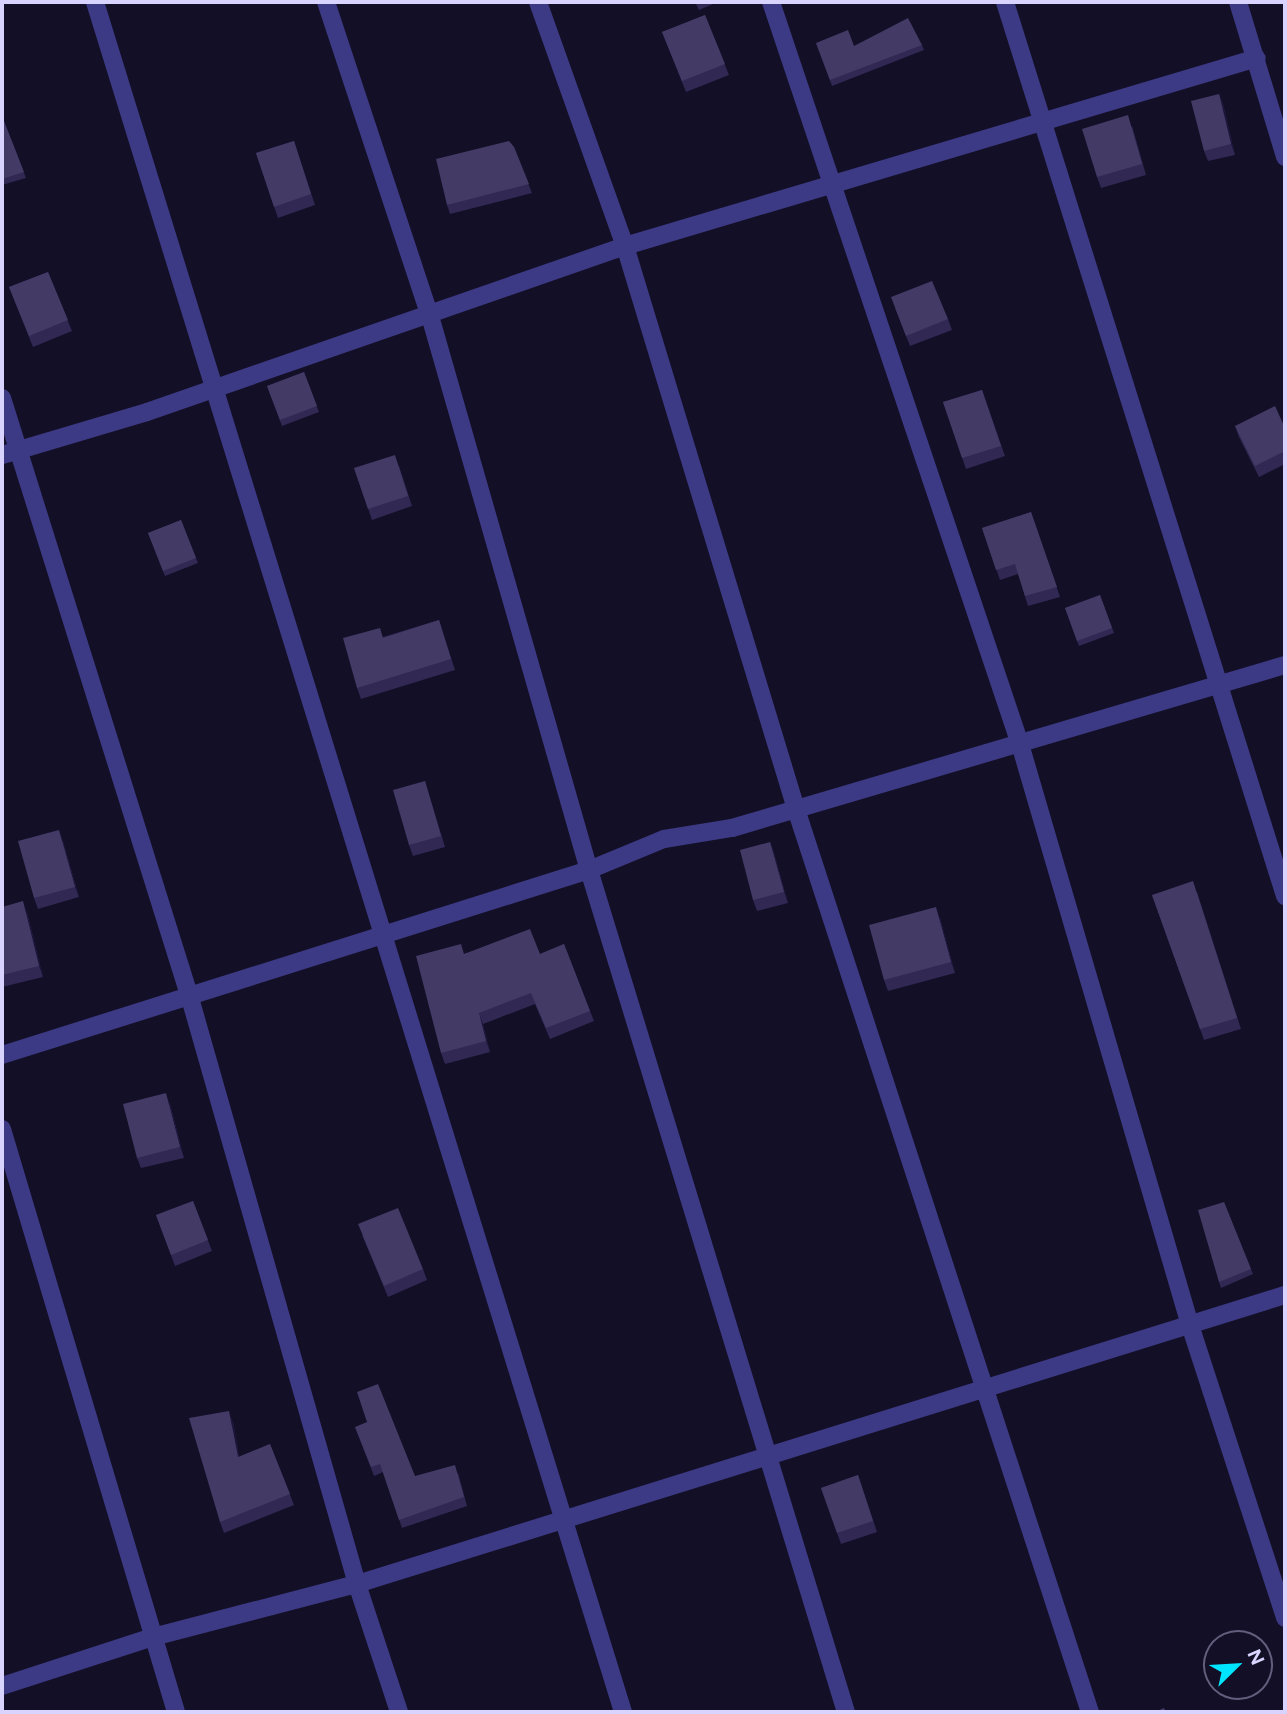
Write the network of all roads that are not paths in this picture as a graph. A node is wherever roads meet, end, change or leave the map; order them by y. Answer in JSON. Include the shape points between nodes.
{"nodes":[{"id":1,"x":95,"y":2,"type":"edge"},
{"id":2,"x":326,"y":2,"type":"edge"},
{"id":3,"x":538,"y":2,"type":"edge"},
{"id":4,"x":771,"y":2,"type":"edge"},
{"id":5,"x":1005,"y":2,"type":"edge"},
{"id":6,"x":1238,"y":2,"type":"edge"},
{"id":7,"x":1256,"y":58,"type":"junction"},
{"id":8,"x":1046,"y":120,"type":"junction"},
{"id":9,"x":1285,"y":157,"type":"edge"},
{"id":10,"x":836,"y":182,"type":"junction"},
{"id":11,"x":625,"y":246,"type":"junction"},
{"id":12,"x":430,"y":316,"type":"junction"},
{"id":13,"x":217,"y":383,"type":"junction"},
{"id":14,"x":2,"y":398,"type":"edge"},
{"id":15,"x":20,"y":450,"type":"junction"},
{"id":16,"x":2,"y":456,"type":"edge"},
{"id":17,"x":1285,"y":665,"type":"edge"},
{"id":18,"x":1221,"y":684,"type":"junction"},
{"id":19,"x":1020,"y":744,"type":"junction"},
{"id":20,"x":796,"y":809,"type":"junction"},
{"id":21,"x":589,"y":870,"type":"junction"},
{"id":22,"x":1285,"y":896,"type":"edge"},
{"id":23,"x":380,"y":937,"type":"junction"},
{"id":24,"x":190,"y":998,"type":"junction"},
{"id":25,"x":2,"y":1055,"type":"edge"},
{"id":26,"x":2,"y":1129,"type":"edge"},
{"id":27,"x":1285,"y":1295,"type":"edge"},
{"id":28,"x":1190,"y":1325,"type":"junction"},
{"id":29,"x":987,"y":1390,"type":"junction"},
{"id":30,"x":772,"y":1457,"type":"junction"},
{"id":31,"x":565,"y":1520,"type":"junction"},
{"id":32,"x":357,"y":1584,"type":"junction"},
{"id":33,"x":1285,"y":1618,"type":"edge"},
{"id":34,"x":153,"y":1637,"type":"junction"},
{"id":35,"x":2,"y":1686,"type":"edge"},
{"id":36,"x":176,"y":1712,"type":"edge"},
{"id":37,"x":399,"y":1712,"type":"edge"},
{"id":38,"x":623,"y":1712,"type":"edge"},
{"id":39,"x":846,"y":1712,"type":"edge"},
{"id":40,"x":1090,"y":1712,"type":"edge"}],
"edges":[{"from":1,"to":13,"type":"street"},
{"from":2,"to":12,"type":"street"},
{"from":3,"to":11,"type":"street"},
{"from":4,"to":10,"type":"street"},
{"from":5,"to":8,"type":"street"},
{"from":6,"to":7,"type":"street"},
{"from":7,"to":8,"type":"street"},
{"from":7,"to":9,"type":"street"},
{"from":8,"to":10,"type":"street"},
{"from":8,"to":18,"type":"street"},
{"from":10,"to":11,"type":"street"},
{"from":10,"to":19,"type":"street"},
{"from":11,"to":12,"type":"street"},
{"from":11,"to":20,"type":"street"},
{"from":12,"to":13,"type":"street"},
{"from":12,"to":21,"type":"street"},
{"from":13,"to":15,"type":"street"},
{"from":13,"to":23,"type":"street"},
{"from":14,"to":15,"type":"street"},
{"from":15,"to":16,"type":"street"},
{"from":15,"to":24,"type":"street"},
{"from":17,"to":18,"type":"street"},
{"from":18,"to":19,"type":"street"},
{"from":18,"to":22,"type":"street"},
{"from":19,"to":20,"type":"street"},
{"from":19,"to":28,"type":"street"},
{"from":20,"to":21,"type":"street","via":[[664,839]]},
{"from":20,"to":29,"type":"street"},
{"from":21,"to":23,"type":"street"},
{"from":21,"to":30,"type":"street"},
{"from":23,"to":24,"type":"street"},
{"from":23,"to":31,"type":"street"},
{"from":24,"to":25,"type":"street"},
{"from":24,"to":32,"type":"street"},
{"from":26,"to":34,"type":"street"},
{"from":27,"to":28,"type":"street"},
{"from":28,"to":29,"type":"street"},
{"from":28,"to":33,"type":"street"},
{"from":29,"to":30,"type":"street"},
{"from":29,"to":40,"type":"street"},
{"from":30,"to":31,"type":"street"},
{"from":30,"to":39,"type":"street"},
{"from":31,"to":32,"type":"street"},
{"from":31,"to":38,"type":"street"},
{"from":32,"to":34,"type":"street"},
{"from":32,"to":37,"type":"street"},
{"from":34,"to":35,"type":"street"},
{"from":34,"to":36,"type":"street"}]}
